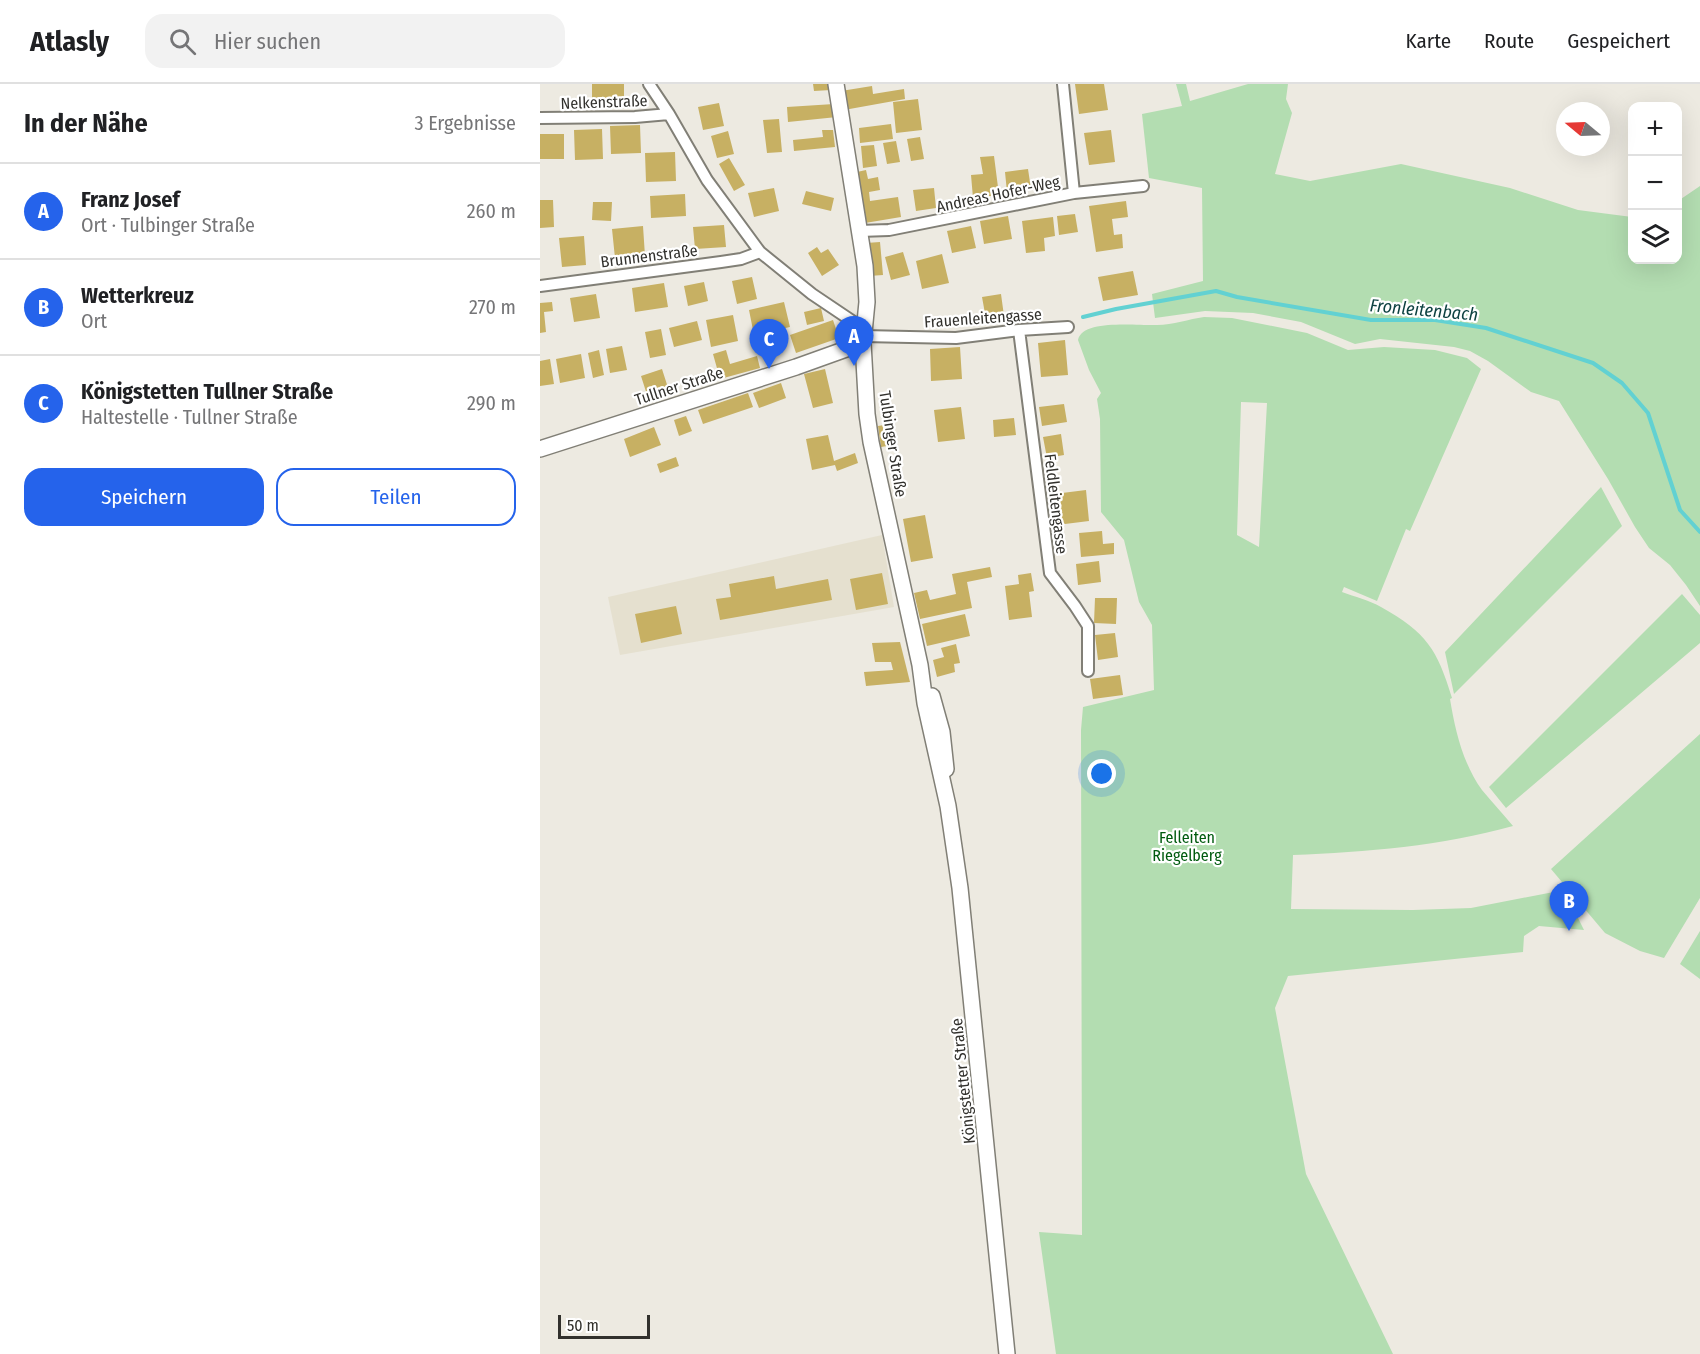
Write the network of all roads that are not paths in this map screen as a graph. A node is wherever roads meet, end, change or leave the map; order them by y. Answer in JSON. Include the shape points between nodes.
{"nodes":[{"id":1,"x":649,"y":84,"type":"edge"},
{"id":2,"x":836,"y":84,"type":"edge"},
{"id":3,"x":1063,"y":84,"type":"edge"},
{"id":4,"x":669,"y":114,"type":"junction"},
{"id":5,"x":540,"y":118,"type":"edge"},
{"id":6,"x":1143,"y":186,"type":"dead end"},
{"id":7,"x":1074,"y":194,"type":"junction"},
{"id":8,"x":859,"y":231,"type":"junction"},
{"id":9,"x":760,"y":252,"type":"junction"},
{"id":10,"x":540,"y":286,"type":"edge"},
{"id":11,"x":1068,"y":327,"type":"dead end"},
{"id":12,"x":1019,"y":330,"type":"junction"},
{"id":13,"x":863,"y":336,"type":"junction"},
{"id":14,"x":540,"y":449,"type":"edge"},
{"id":15,"x":920,"y":665,"type":"joint"},
{"id":16,"x":1088,"y":671,"type":"dead end"},
{"id":17,"x":1007,"y":1354,"type":"edge"}],
"edges":[{"from":1,"to":4,"type":"street"},
{"from":2,"to":8,"type":"main road","name":"Tulbinger Straße"},
{"from":3,"to":7,"type":"street"},
{"from":4,"to":5,"type":"street","name":"Nelkenstraße"},
{"from":4,"to":9,"type":"street","via":[[707,180]]},
{"from":6,"to":7,"type":"street","name":"Andreas Hofer-Weg"},
{"from":7,"to":8,"type":"street","name":"Andreas Hofer-Weg","via":[[931,223]]},
{"from":8,"to":13,"type":"main road","name":"Tulbinger Straße","via":[[867,302]]},
{"from":9,"to":10,"type":"street","name":"Brunnenstraße","via":[[741,259]]},
{"from":9,"to":13,"type":"street"},
{"from":11,"to":12,"type":"street","name":"Frauenleitengasse"},
{"from":12,"to":13,"type":"street","name":"Frauenleitengasse","via":[[956,338]]},
{"from":12,"to":16,"type":"street","name":"Feldleitengasse","via":[[1050,573],[1088,626]]},
{"from":13,"to":14,"type":"main road","name":"Tullner Straße","via":[[796,367]]},
{"from":13,"to":15,"type":"main road","name":"Tulbinger Straße","via":[[871,442]]},
{"from":15,"to":17,"type":"main road","name":"Königstetter Straße","via":[[948,806],[967,941]]}]}
